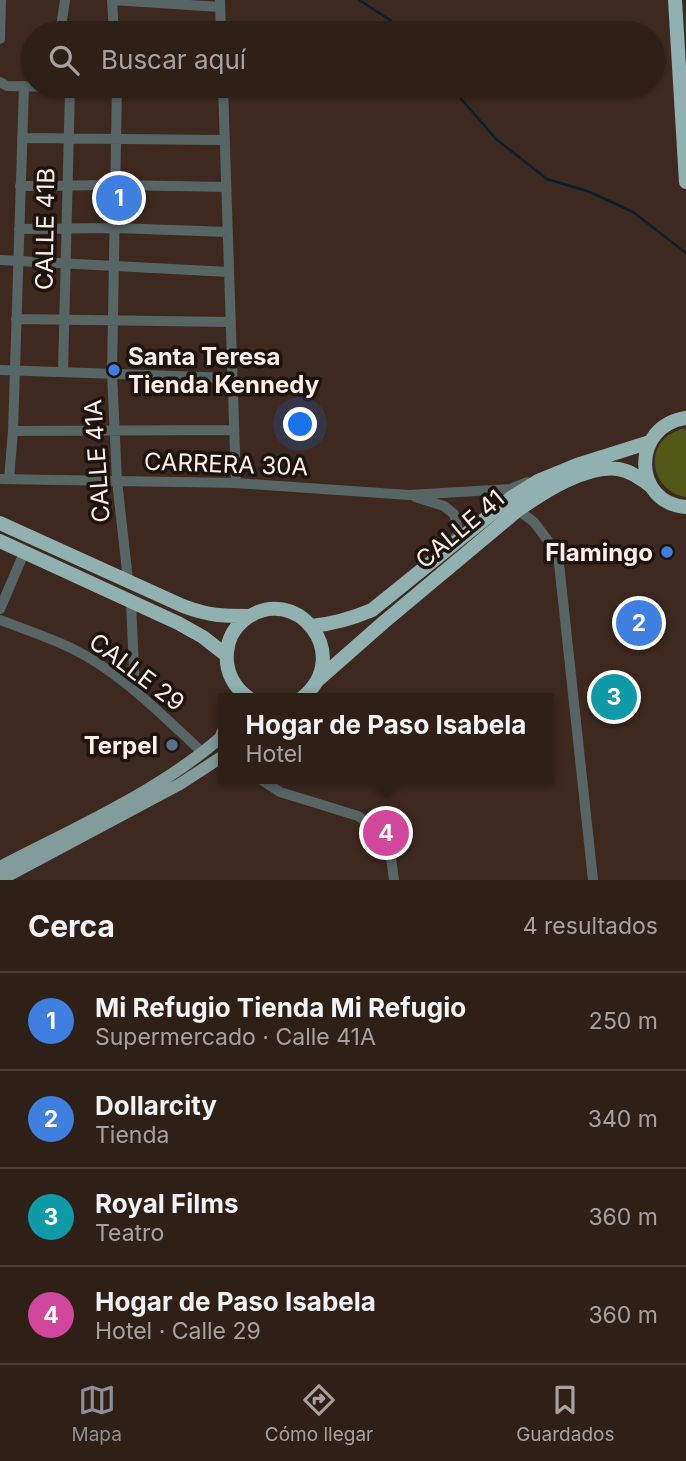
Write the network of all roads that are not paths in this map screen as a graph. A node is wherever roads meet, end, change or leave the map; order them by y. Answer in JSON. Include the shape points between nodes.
{"nodes":[{"id":1,"x":1,"y":0,"type":"edge"},
{"id":2,"x":65,"y":0,"type":"edge"},
{"id":3,"x":112,"y":0,"type":"edge"},
{"id":4,"x":675,"y":0,"type":"edge"},
{"id":5,"x":220,"y":4,"type":"edge"},
{"id":6,"x":62,"y":21,"type":"edge"},
{"id":7,"x":113,"y":21,"type":"edge"},
{"id":8,"x":0,"y":39,"type":"edge"},
{"id":9,"x":0,"y":82,"type":"edge"},
{"id":10,"x":21,"y":86,"type":"edge"},
{"id":11,"x":24,"y":98,"type":"edge"},
{"id":12,"x":64,"y":98,"type":"edge"},
{"id":13,"x":117,"y":98,"type":"edge"},
{"id":14,"x":223,"y":98,"type":"edge"},
{"id":15,"x":22,"y":138,"type":"junction"},
{"id":16,"x":68,"y":138,"type":"junction"},
{"id":17,"x":117,"y":139,"type":"junction"},
{"id":18,"x":225,"y":140,"type":"junction"},
{"id":19,"x":686,"y":183,"type":"edge"},
{"id":20,"x":116,"y":185,"type":"junction"},
{"id":21,"x":20,"y":186,"type":"junction"},
{"id":22,"x":67,"y":186,"type":"junction"},
{"id":23,"x":226,"y":187,"type":"junction"},
{"id":24,"x":66,"y":228,"type":"junction"},
{"id":25,"x":115,"y":228,"type":"junction"},
{"id":26,"x":19,"y":229,"type":"junction"},
{"id":27,"x":228,"y":232,"type":"junction"},
{"id":28,"x":0,"y":260,"type":"edge"},
{"id":29,"x":18,"y":261,"type":"junction"},
{"id":30,"x":65,"y":263,"type":"junction"},
{"id":31,"x":115,"y":266,"type":"junction"},
{"id":32,"x":229,"y":272,"type":"junction"},
{"id":33,"x":16,"y":319,"type":"junction"},
{"id":34,"x":64,"y":320,"type":"junction"},
{"id":35,"x":113,"y":320,"type":"junction"},
{"id":36,"x":231,"y":322,"type":"junction"},
{"id":37,"x":0,"y":370,"type":"edge"},
{"id":38,"x":15,"y":370,"type":"junction"},
{"id":39,"x":63,"y":372,"type":"junction"},
{"id":40,"x":113,"y":374,"type":"junction"},
{"id":41,"x":233,"y":378,"type":"junction"},
{"id":42,"x":686,"y":406,"type":"edge"},
{"id":43,"x":679,"y":419,"type":"edge"},
{"id":44,"x":234,"y":430,"type":"junction"},
{"id":45,"x":13,"y":431,"type":"junction"},
{"id":46,"x":115,"y":431,"type":"junction"},
{"id":47,"x":650,"y":442,"type":"junction"},
{"id":48,"x":577,"y":465,"type":"junction"},
{"id":49,"x":5,"y":479,"type":"edge"},
{"id":50,"x":117,"y":481,"type":"junction"},
{"id":51,"x":236,"y":484,"type":"junction"},
{"id":52,"x":652,"y":486,"type":"junction"},
{"id":53,"x":409,"y":495,"type":"junction"},
{"id":54,"x":684,"y":508,"type":"edge"},
{"id":55,"x":518,"y":510,"type":"junction"},
{"id":56,"x":0,"y":523,"type":"edge"},
{"id":57,"x":0,"y":541,"type":"edge"},
{"id":58,"x":446,"y":550,"type":"junction"},
{"id":59,"x":24,"y":553,"type":"junction"},
{"id":60,"x":128,"y":580,"type":"junction"},
{"id":61,"x":131,"y":602,"type":"junction"},
{"id":62,"x":0,"y":609,"type":"edge"},
{"id":63,"x":250,"y":616,"type":"junction"},
{"id":64,"x":0,"y":620,"type":"edge"},
{"id":65,"x":311,"y":626,"type":"junction"},
{"id":66,"x":226,"y":655,"type":"junction"},
{"id":67,"x":318,"y":680,"type":"junction"},
{"id":68,"x":135,"y":691,"type":"junction"},
{"id":69,"x":233,"y":692,"type":"edge"},
{"id":70,"x":308,"y":693,"type":"edge"},
{"id":71,"x":218,"y":740,"type":"edge"},
{"id":72,"x":203,"y":753,"type":"junction"},
{"id":73,"x":218,"y":759,"type":"edge"},
{"id":74,"x":268,"y":784,"type":"edge"},
{"id":75,"x":0,"y":867,"type":"edge"},
{"id":76,"x":0,"y":880,"type":"edge"},
{"id":77,"x":394,"y":880,"type":"edge"},
{"id":78,"x":593,"y":880,"type":"edge"}],
"edges":[{"from":1,"to":8,"type":"street"},
{"from":2,"to":6,"type":"street"},
{"from":3,"to":5,"type":"street"},
{"from":3,"to":7,"type":"street"},
{"from":4,"to":19,"type":"highway"},
{"from":9,"to":10,"type":"street"},
{"from":11,"to":15,"type":"street"},
{"from":12,"to":16,"type":"street","name":"CALLE 41B"},
{"from":13,"to":17,"type":"street","name":"CALLE 41A"},
{"from":14,"to":18,"type":"street"},
{"from":15,"to":16,"type":"street"},
{"from":15,"to":21,"type":"street"},
{"from":16,"to":17,"type":"street"},
{"from":16,"to":22,"type":"street","name":"CALLE 41B"},
{"from":17,"to":18,"type":"street"},
{"from":17,"to":20,"type":"street","name":"CALLE 41A"},
{"from":18,"to":23,"type":"street"},
{"from":20,"to":22,"type":"street"},
{"from":20,"to":23,"type":"street"},
{"from":20,"to":25,"type":"street","name":"CALLE 41A"},
{"from":21,"to":22,"type":"street"},
{"from":21,"to":26,"type":"street"},
{"from":22,"to":24,"type":"street","name":"CALLE 41B"},
{"from":23,"to":27,"type":"street"},
{"from":24,"to":25,"type":"street"},
{"from":24,"to":26,"type":"street"},
{"from":24,"to":30,"type":"street","name":"CALLE 41B"},
{"from":25,"to":27,"type":"street"},
{"from":25,"to":31,"type":"street","name":"CALLE 41A"},
{"from":26,"to":29,"type":"street"},
{"from":27,"to":32,"type":"street"},
{"from":28,"to":29,"type":"street"},
{"from":29,"to":30,"type":"street"},
{"from":29,"to":33,"type":"street"},
{"from":30,"to":31,"type":"street"},
{"from":30,"to":34,"type":"street","name":"CALLE 41B"},
{"from":31,"to":32,"type":"street"},
{"from":31,"to":35,"type":"street","name":"CALLE 41A"},
{"from":32,"to":36,"type":"street"},
{"from":33,"to":34,"type":"street"},
{"from":33,"to":38,"type":"street"},
{"from":34,"to":35,"type":"street"},
{"from":34,"to":39,"type":"street","name":"CALLE 41B"},
{"from":35,"to":36,"type":"street"},
{"from":35,"to":40,"type":"street","name":"CALLE 41A"},
{"from":36,"to":41,"type":"street"},
{"from":37,"to":38,"type":"street"},
{"from":38,"to":39,"type":"street"},
{"from":38,"to":45,"type":"street"},
{"from":39,"to":40,"type":"street"},
{"from":40,"to":41,"type":"street"},
{"from":40,"to":46,"type":"street","name":"CALLE 41A"},
{"from":41,"to":44,"type":"street"},
{"from":42,"to":43,"type":"highway"},
{"from":43,"to":47,"type":"highway","via":[[659,429]]},
{"from":44,"to":46,"type":"street"},
{"from":44,"to":51,"type":"street"},
{"from":45,"to":46,"type":"street"},
{"from":45,"to":49,"type":"street"},
{"from":46,"to":50,"type":"street","name":"CALLE 41A"},
{"from":47,"to":48,"type":"highway","name":"CALLE 41"},
{"from":47,"to":52,"type":"highway","via":[[645,464]]},
{"from":48,"to":53,"type":"street","via":[[561,467],[510,489]]},
{"from":48,"to":58,"type":"highway","name":"CALLE 41","via":[[511,498]]},
{"from":49,"to":50,"type":"street","name":"CARRERA 30A"},
{"from":50,"to":51,"type":"street","name":"CARRERA 30A"},
{"from":50,"to":60,"type":"street","name":"CALLE 41A"},
{"from":51,"to":53,"type":"street","name":"CARRERA 30A"},
{"from":52,"to":54,"type":"highway","name":"CALLE 41","via":[[664,500]]},
{"from":52,"to":55,"type":"highway","name":"CALLE 41","via":[[619,469],[595,471],[557,485]]},
{"from":53,"to":58,"type":"street","via":[[454,514],[459,533]]},
{"from":55,"to":67,"type":"highway","name":"CALLE 41"},
{"from":55,"to":78,"type":"street","via":[[534,522],[558,554]]},
{"from":56,"to":60,"type":"highway"},
{"from":57,"to":59,"type":"highway"},
{"from":58,"to":65,"type":"highway","name":"CALLE 41","via":[[372,610],[352,619]]},
{"from":59,"to":61,"type":"highway"},
{"from":59,"to":62,"type":"street"},
{"from":60,"to":63,"type":"highway","via":[[207,615]]},
{"from":61,"to":66,"type":"highway","via":[[204,637]]},
{"from":61,"to":68,"type":"street"},
{"from":63,"to":65,"type":"highway","via":[[282,610]]},
{"from":63,"to":66,"type":"highway","via":[[233,633]]},
{"from":64,"to":68,"type":"street","name":"CALLE 29","via":[[73,649]]},
{"from":65,"to":67,"type":"highway","via":[[323,656]]},
{"from":66,"to":69,"type":"highway"},
{"from":67,"to":70,"type":"highway","name":"CALLE 41"},
{"from":68,"to":72,"type":"street","name":"CALLE 29"},
{"from":71,"to":72,"type":"main road"},
{"from":72,"to":75,"type":"main road","via":[[151,787]]},
{"from":73,"to":76,"type":"main road"},
{"from":74,"to":77,"type":"street","via":[[358,816],[377,830],[390,852]]}]}
